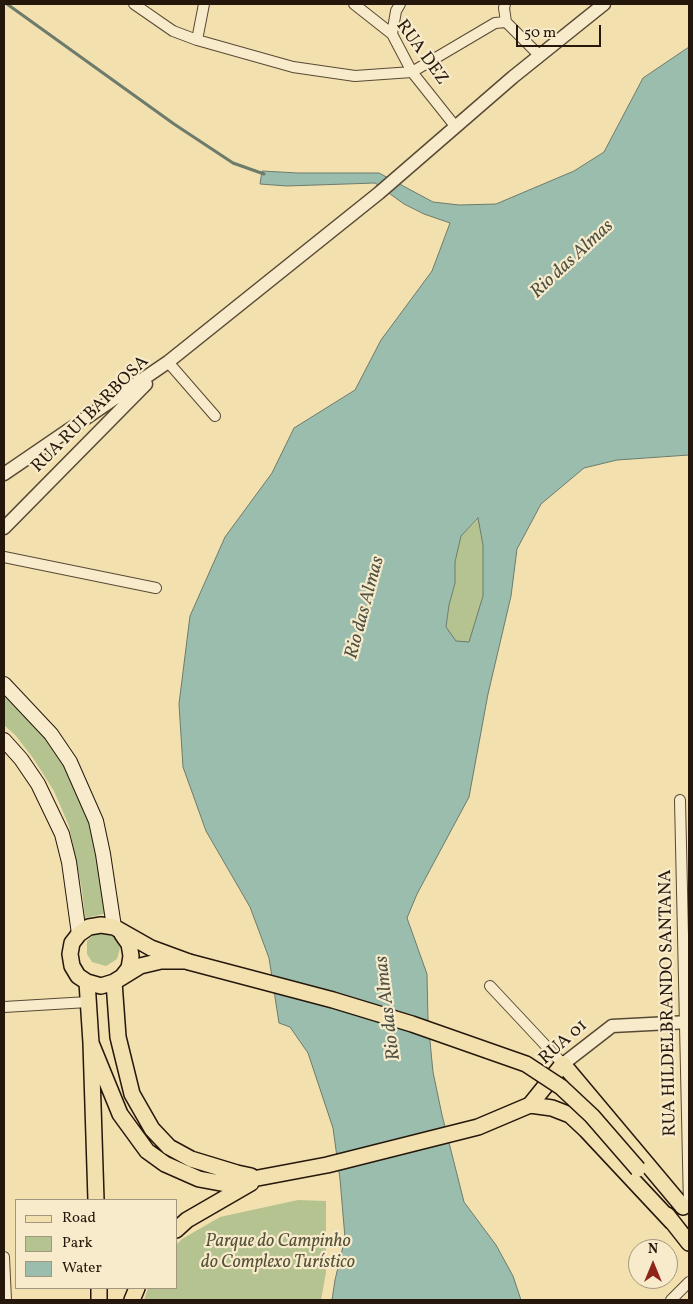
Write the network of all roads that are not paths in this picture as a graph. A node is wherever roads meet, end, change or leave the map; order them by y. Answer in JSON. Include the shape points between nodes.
{"nodes":[{"id":1,"x":134,"y":4,"type":"edge"},
{"id":2,"x":204,"y":4,"type":"edge"},
{"id":3,"x":354,"y":4,"type":"edge"},
{"id":4,"x":400,"y":4,"type":"edge"},
{"id":5,"x":505,"y":4,"type":"edge"},
{"id":6,"x":604,"y":4,"type":"edge"},
{"id":7,"x":506,"y":22,"type":"junction"},
{"id":8,"x":392,"y":34,"type":"junction"},
{"id":9,"x":197,"y":40,"type":"junction"},
{"id":10,"x":539,"y":55,"type":"junction"},
{"id":11,"x":412,"y":72,"type":"junction"},
{"id":12,"x":455,"y":126,"type":"junction"},
{"id":13,"x":168,"y":362,"type":"junction"},
{"id":14,"x":216,"y":416,"type":"dead end"},
{"id":15,"x":4,"y":474,"type":"edge"},
{"id":16,"x":4,"y":528,"type":"edge"},
{"id":17,"x":4,"y":558,"type":"edge"},
{"id":18,"x":156,"y":588,"type":"dead end"},
{"id":19,"x":4,"y":684,"type":"edge"},
{"id":20,"x":4,"y":740,"type":"edge"},
{"id":21,"x":680,"y":800,"type":"dead end"},
{"id":22,"x":118,"y":931,"type":"junction"},
{"id":23,"x":79,"y":934,"type":"junction"},
{"id":24,"x":186,"y":961,"type":"junction"},
{"id":25,"x":118,"y":980,"type":"junction"},
{"id":26,"x":87,"y":982,"type":"junction"},
{"id":27,"x":490,"y":986,"type":"dead end"},
{"id":28,"x":88,"y":1002,"type":"junction"},
{"id":29,"x":4,"y":1007,"type":"edge"},
{"id":30,"x":688,"y":1022,"type":"edge"},
{"id":31,"x":91,"y":1043,"type":"junction"},
{"id":32,"x":563,"y":1064,"type":"junction"},
{"id":33,"x":530,"y":1105,"type":"junction"},
{"id":34,"x":640,"y":1171,"type":"junction"},
{"id":35,"x":260,"y":1178,"type":"junction"},
{"id":36,"x":96,"y":1199,"type":"edge"},
{"id":37,"x":687,"y":1208,"type":"edge"},
{"id":38,"x":672,"y":1222,"type":"junction"},
{"id":39,"x":178,"y":1228,"type":"edge"},
{"id":40,"x":689,"y":1243,"type":"edge"},
{"id":41,"x":4,"y":1257,"type":"edge"},
{"id":42,"x":689,"y":1282,"type":"edge"},
{"id":43,"x":6,"y":1300,"type":"edge"},
{"id":44,"x":671,"y":1300,"type":"edge"}],
"edges":[{"from":1,"to":9,"type":"street","via":[[174,30]]},
{"from":2,"to":9,"type":"street"},
{"from":3,"to":8,"type":"street","name":"RUA DEZ"},
{"from":4,"to":8,"type":"street"},
{"from":5,"to":7,"type":"street"},
{"from":6,"to":10,"type":"street"},
{"from":7,"to":10,"type":"street"},
{"from":7,"to":11,"type":"street","via":[[495,23]]},
{"from":8,"to":11,"type":"street","name":"RUA DEZ"},
{"from":9,"to":11,"type":"street","via":[[293,67],[354,76]]},
{"from":10,"to":12,"type":"street"},
{"from":11,"to":12,"type":"street","name":"RUA DEZ"},
{"from":12,"to":13,"type":"street","via":[[379,193]]},
{"from":13,"to":14,"type":"street"},
{"from":13,"to":15,"type":"street","name":"RUA RUI BARBOSA"},
{"from":13,"to":16,"type":"street","name":"RUA RUI BARBOSA"},
{"from":17,"to":18,"type":"street"},
{"from":19,"to":22,"type":"main road","via":[[51,734],[74,769],[96,821]]},
{"from":20,"to":23,"type":"main road","via":[[38,784],[62,834]]},
{"from":21,"to":30,"type":"street","name":"RUA HILDELBRANDO SANTANA"},
{"from":22,"to":23,"type":"main road","via":[[101,925],[89,927]]},
{"from":22,"to":24,"type":"main road"},
{"from":22,"to":25,"type":"main road","via":[[129,944],[131,956],[129,968]]},
{"from":23,"to":26,"type":"main road","via":[[72,943],[70,954],[78,976]]},
{"from":24,"to":25,"type":"main road","via":[[161,961],[140,966]]},
{"from":24,"to":34,"type":"main road","bridge":true,"via":[[350,1005],[526,1064],[561,1086]]},
{"from":25,"to":26,"type":"main road","via":[[101,986]]},
{"from":25,"to":35,"type":"main road","via":[[118,1037],[132,1094],[152,1129],[169,1147],[191,1159]]},
{"from":26,"to":28,"type":"main road"},
{"from":27,"to":32,"type":"street"},
{"from":28,"to":29,"type":"street"},
{"from":28,"to":31,"type":"main road"},
{"from":30,"to":32,"type":"street","name":"RUA 01","via":[[612,1026]]},
{"from":30,"to":37,"type":"street","name":"RUA HILDELBRANDO SANTANA"},
{"from":31,"to":35,"type":"main road","name":"RUA 01","via":[[120,1114],[147,1150],[165,1164],[200,1179],[226,1184]]},
{"from":31,"to":36,"type":"main road"},
{"from":32,"to":33,"type":"main road","name":"RUA 01"},
{"from":32,"to":37,"type":"main road"},
{"from":33,"to":35,"type":"main road","name":"RUA 01","via":[[478,1126]]},
{"from":33,"to":38,"type":"main road","via":[[570,1115]]},
{"from":34,"to":37,"type":"main road"},
{"from":34,"to":38,"type":"main road"},
{"from":35,"to":39,"type":"main road"},
{"from":38,"to":40,"type":"main road"},
{"from":41,"to":43,"type":"street"},
{"from":42,"to":44,"type":"street"}]}
